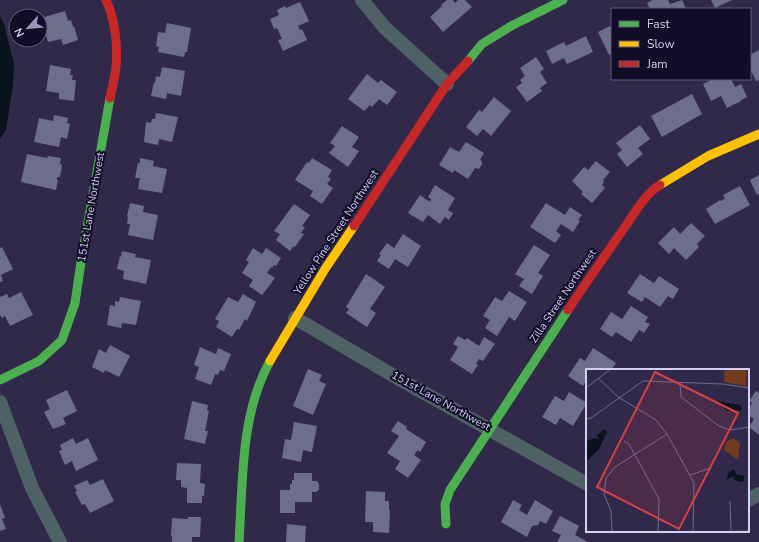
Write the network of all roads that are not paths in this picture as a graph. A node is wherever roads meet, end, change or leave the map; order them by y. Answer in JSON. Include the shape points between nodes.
{"nodes":[{"id":1,"x":106,"y":0,"type":"edge"},
{"id":2,"x":362,"y":0,"type":"edge"},
{"id":3,"x":563,"y":0,"type":"edge"},
{"id":4,"x":447,"y":84,"type":"junction"},
{"id":5,"x":759,"y":134,"type":"edge"},
{"id":6,"x":295,"y":318,"type":"junction"},
{"id":7,"x":0,"y":380,"type":"edge"},
{"id":8,"x":0,"y":402,"type":"edge"},
{"id":9,"x":490,"y":429,"type":"junction"},
{"id":10,"x":586,"y":483,"type":"edge"},
{"id":11,"x":759,"y":494,"type":"edge"},
{"id":12,"x":749,"y":499,"type":"edge"},
{"id":13,"x":446,"y":524,"type":"dead end"},
{"id":14,"x":60,"y":542,"type":"edge"},
{"id":15,"x":239,"y":542,"type":"edge"}],
"edges":[{"from":1,"to":7,"type":"street","name":"151st Lane Northwest","via":[[111,10],[115,33],[116,67],[75,303],[62,340],[39,361]]},
{"from":2,"to":4,"type":"street","via":[[385,28]]},
{"from":3,"to":4,"type":"street","name":"Yellow Pine Street Northwest","via":[[482,44]]},
{"from":4,"to":6,"type":"street","name":"Yellow Pine Street Northwest"},
{"from":5,"to":9,"type":"street","name":"Zilla Street Northwest","via":[[708,156],[656,187],[595,269]]},
{"from":6,"to":9,"type":"street","name":"151st Lane Northwest"},
{"from":6,"to":15,"type":"street","name":"Yellow Pine Street Northwest","via":[[262,376],[252,409],[245,447]]},
{"from":8,"to":14,"type":"street","via":[[32,488]]},
{"from":9,"to":10,"type":"street","name":"151st Lane Northwest"},
{"from":9,"to":13,"type":"street","name":"Zilla Street Northwest","via":[[450,490],[445,504]]},
{"from":11,"to":12,"type":"street"}]}
